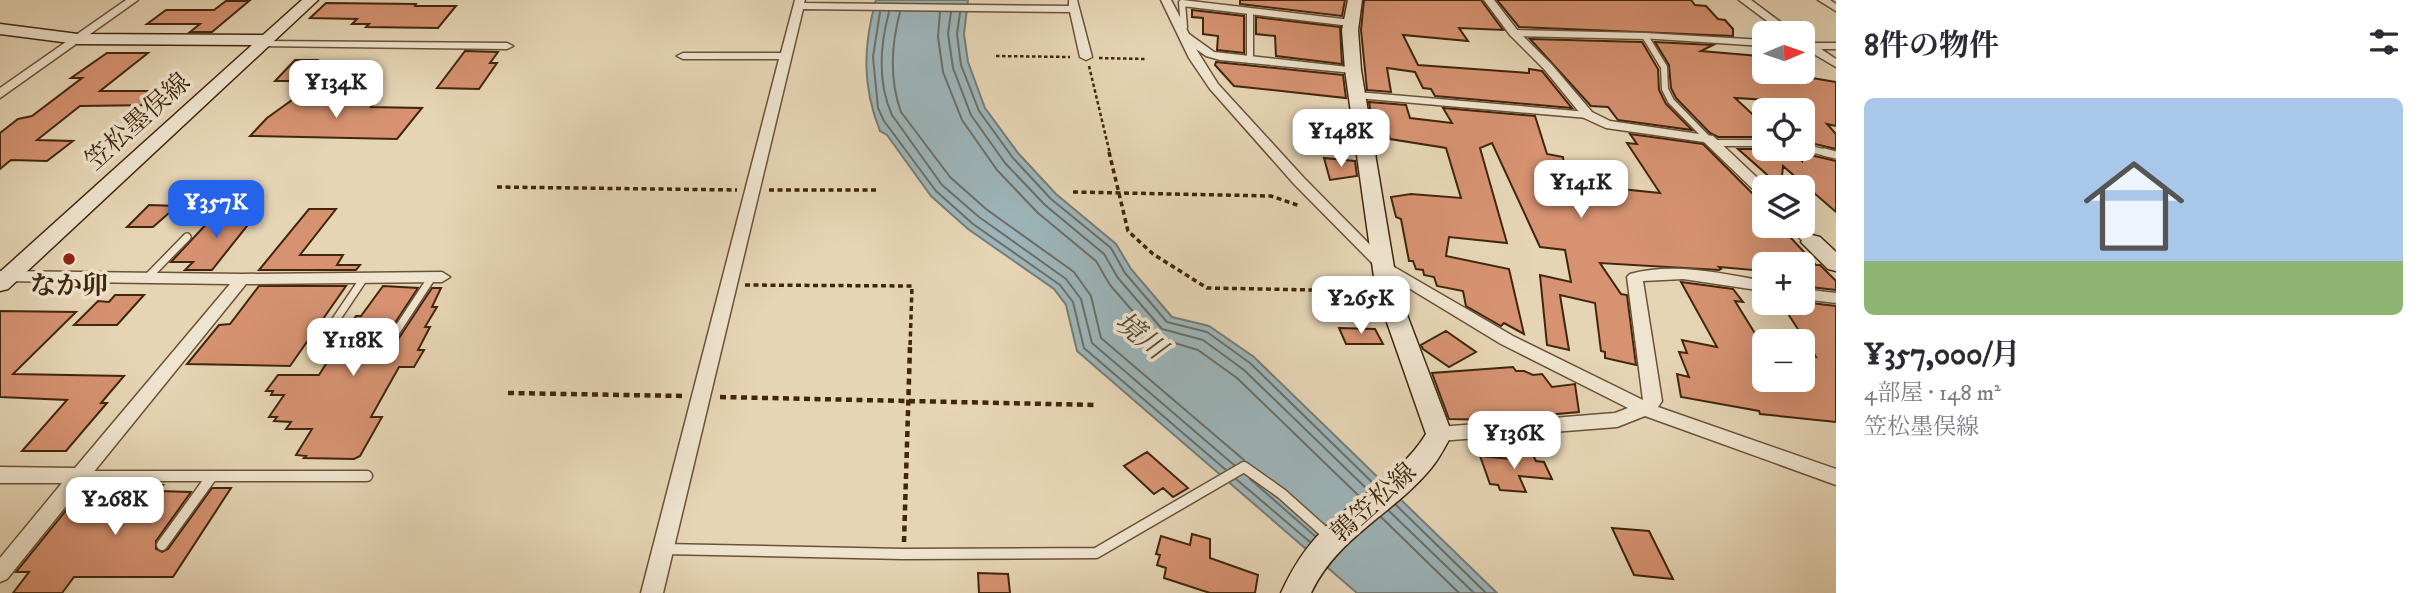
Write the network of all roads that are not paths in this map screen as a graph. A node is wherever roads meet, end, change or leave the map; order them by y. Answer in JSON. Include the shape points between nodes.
{"nodes":[{"id":1,"x":133,"y":0,"type":"edge"},
{"id":2,"x":312,"y":0,"type":"edge"},
{"id":3,"x":1166,"y":0,"type":"edge"},
{"id":4,"x":1355,"y":0,"type":"edge"},
{"id":5,"x":1489,"y":0,"type":"edge"},
{"id":6,"x":1744,"y":0,"type":"edge"},
{"id":7,"x":1823,"y":0,"type":"edge"},
{"id":8,"x":800,"y":3,"type":"edge"},
{"id":9,"x":1074,"y":5,"type":"edge"},
{"id":10,"x":1836,"y":8,"type":"edge"},
{"id":11,"x":1250,"y":11,"type":"junction"},
{"id":12,"x":1773,"y":21,"type":"edge"},
{"id":13,"x":1351,"y":23,"type":"junction"},
{"id":14,"x":0,"y":29,"type":"edge"},
{"id":15,"x":1183,"y":33,"type":"junction"},
{"id":16,"x":1514,"y":33,"type":"junction"},
{"id":17,"x":1644,"y":36,"type":"junction"},
{"id":18,"x":78,"y":39,"type":"junction"},
{"id":19,"x":265,"y":42,"type":"junction"},
{"id":20,"x":1752,"y":42,"type":"edge"},
{"id":21,"x":1815,"y":45,"type":"edge"},
{"id":22,"x":508,"y":46,"type":"dead end"},
{"id":23,"x":1836,"y":46,"type":"edge"},
{"id":24,"x":1815,"y":51,"type":"edge"},
{"id":25,"x":683,"y":56,"type":"dead end"},
{"id":26,"x":787,"y":56,"type":"junction"},
{"id":27,"x":1086,"y":57,"type":"road end"},
{"id":28,"x":1250,"y":60,"type":"junction"},
{"id":29,"x":1836,"y":64,"type":"edge"},
{"id":30,"x":1353,"y":70,"type":"junction"},
{"id":31,"x":0,"y":94,"type":"edge"},
{"id":32,"x":1356,"y":95,"type":"junction"},
{"id":33,"x":1588,"y":115,"type":"junction"},
{"id":34,"x":1710,"y":141,"type":"junction"},
{"id":35,"x":1752,"y":143,"type":"edge"},
{"id":36,"x":1815,"y":149,"type":"edge"},
{"id":37,"x":1836,"y":155,"type":"edge"},
{"id":38,"x":1752,"y":181,"type":"edge"},
{"id":39,"x":187,"y":237,"type":"dead end"},
{"id":40,"x":1808,"y":238,"type":"edge"},
{"id":41,"x":1812,"y":242,"type":"junction"},
{"id":42,"x":1836,"y":242,"type":"edge"},
{"id":43,"x":1836,"y":264,"type":"edge"},
{"id":44,"x":1384,"y":267,"type":"junction"},
{"id":45,"x":437,"y":277,"type":"joint"},
{"id":46,"x":3,"y":278,"type":"edge"},
{"id":47,"x":148,"y":278,"type":"junction"},
{"id":48,"x":364,"y":278,"type":"junction"},
{"id":49,"x":242,"y":279,"type":"junction"},
{"id":50,"x":1752,"y":284,"type":"edge"},
{"id":51,"x":1815,"y":296,"type":"edge"},
{"id":52,"x":1836,"y":298,"type":"edge"},
{"id":53,"x":388,"y":344,"type":"dead end"},
{"id":54,"x":319,"y":345,"type":"dead end"},
{"id":55,"x":1645,"y":409,"type":"junction"},
{"id":56,"x":1439,"y":435,"type":"junction"},
{"id":57,"x":0,"y":475,"type":"edge"},
{"id":58,"x":81,"y":476,"type":"junction"},
{"id":59,"x":212,"y":476,"type":"junction"},
{"id":60,"x":367,"y":476,"type":"dead end"},
{"id":61,"x":1836,"y":477,"type":"edge"},
{"id":62,"x":1335,"y":536,"type":"junction"},
{"id":63,"x":162,"y":545,"type":"dead end"},
{"id":64,"x":663,"y":550,"type":"junction"},
{"id":65,"x":0,"y":573,"type":"edge"},
{"id":66,"x":652,"y":593,"type":"edge"},
{"id":67,"x":1296,"y":593,"type":"edge"}],
"edges":[{"from":1,"to":18,"type":"street"},
{"from":2,"to":19,"type":"main road","name":"笠松墨俣線"},
{"from":3,"to":15,"type":"street"},
{"from":4,"to":13,"type":"main road"},
{"from":5,"to":16,"type":"street"},
{"from":6,"to":12,"type":"street"},
{"from":7,"to":10,"type":"street"},
{"from":8,"to":9,"type":"street","via":[[984,8]]},
{"from":8,"to":26,"type":"street"},
{"from":9,"to":27,"type":"street"},
{"from":11,"to":13,"type":"lane"},
{"from":11,"to":15,"type":"lane","via":[[1182,3]]},
{"from":11,"to":28,"type":"lane"},
{"from":13,"to":30,"type":"main road"},
{"from":14,"to":18,"type":"main road"},
{"from":15,"to":28,"type":"street","via":[[1210,54]]},
{"from":15,"to":44,"type":"street","via":[[1214,86]]},
{"from":16,"to":17,"type":"lane"},
{"from":16,"to":33,"type":"street"},
{"from":17,"to":20,"type":"street"},
{"from":17,"to":34,"type":"lane","via":[[1664,67],[1671,101]]},
{"from":18,"to":19,"type":"main road"},
{"from":18,"to":31,"type":"street"},
{"from":19,"to":22,"type":"street"},
{"from":19,"to":46,"type":"main road","name":"笠松墨俣線"},
{"from":21,"to":23,"type":"street"},
{"from":24,"to":29,"type":"street"},
{"from":25,"to":26,"type":"street"},
{"from":26,"to":64,"type":"street"},
{"from":28,"to":30,"type":"street"},
{"from":30,"to":32,"type":"main road"},
{"from":32,"to":33,"type":"lane"},
{"from":32,"to":44,"type":"main road"},
{"from":33,"to":34,"type":"street","via":[[1606,124]]},
{"from":34,"to":35,"type":"lane"},
{"from":34,"to":38,"type":"street"},
{"from":36,"to":37,"type":"lane"},
{"from":39,"to":47,"type":"lane"},
{"from":40,"to":41,"type":"street"},
{"from":41,"to":42,"type":"main road"},
{"from":41,"to":43,"type":"main road"},
{"from":44,"to":55,"type":"street","via":[[1507,340]]},
{"from":44,"to":56,"type":"main road","via":[[1387,291]]},
{"from":45,"to":48,"type":"street"},
{"from":45,"to":53,"type":"lane"},
{"from":46,"to":47,"type":"street"},
{"from":47,"to":49,"type":"street"},
{"from":48,"to":49,"type":"street"},
{"from":48,"to":54,"type":"lane"},
{"from":49,"to":58,"type":"street"},
{"from":50,"to":55,"type":"street","via":[[1688,276],[1634,277],[1653,401]]},
{"from":51,"to":52,"type":"street"},
{"from":55,"to":56,"type":"street","via":[[1617,420]]},
{"from":55,"to":61,"type":"street"},
{"from":56,"to":62,"type":"main road","name":"鶉笠松線","via":[[1422,461]]},
{"from":57,"to":58,"type":"street"},
{"from":58,"to":59,"type":"lane"},
{"from":58,"to":65,"type":"street"},
{"from":59,"to":60,"type":"lane"},
{"from":59,"to":63,"type":"lane"},
{"from":62,"to":64,"type":"lane","via":[[1244,467],[1096,553]]},
{"from":62,"to":67,"type":"main road","name":"鶉笠松線","via":[[1304,570]]},
{"from":64,"to":66,"type":"street"}]}
